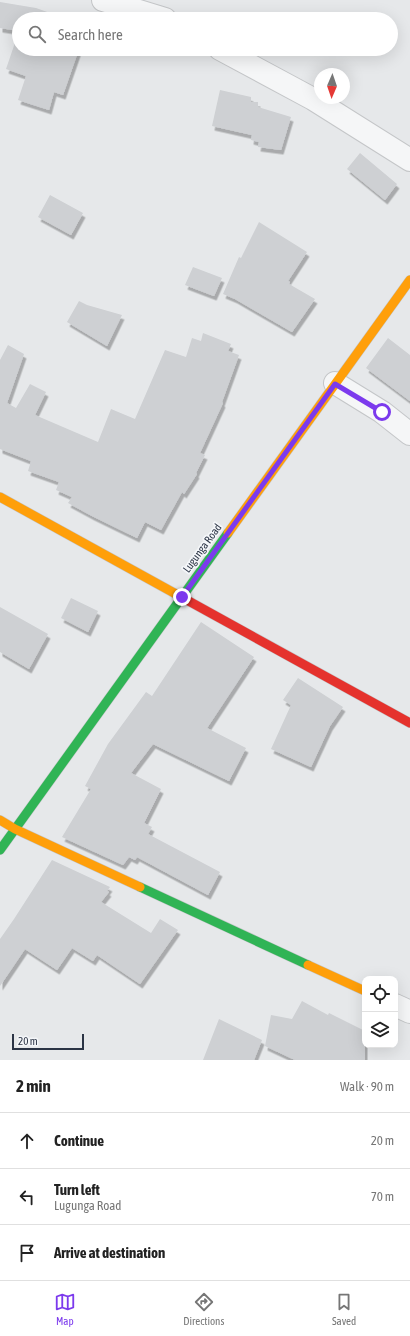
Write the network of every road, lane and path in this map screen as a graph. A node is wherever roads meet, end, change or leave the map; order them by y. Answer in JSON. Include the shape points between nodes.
{"nodes":[{"id":1,"x":103,"y":0,"type":"edge"},
{"id":2,"x":142,"y":12,"type":"edge"},
{"id":3,"x":233,"y":56,"type":"edge"},
{"id":4,"x":410,"y":160,"type":"edge"},
{"id":5,"x":410,"y":280,"type":"edge"},
{"id":6,"x":335,"y":384,"type":"junction"},
{"id":7,"x":410,"y":434,"type":"edge"},
{"id":8,"x":0,"y":497,"type":"edge"},
{"id":9,"x":182,"y":597,"type":"junction"},
{"id":10,"x":410,"y":724,"type":"edge"},
{"id":11,"x":0,"y":820,"type":"edge"},
{"id":12,"x":15,"y":829,"type":"junction"},
{"id":13,"x":0,"y":850,"type":"edge"},
{"id":14,"x":362,"y":990,"type":"edge"},
{"id":15,"x":398,"y":1006,"type":"edge"},
{"id":16,"x":410,"y":1012,"type":"edge"}],
"edges":[{"from":1,"to":2,"type":"street"},
{"from":3,"to":4,"type":"street","via":[[313,99]]},
{"from":5,"to":6,"type":"street","name":"Lugunga Road"},
{"from":6,"to":7,"type":"street","via":[[382,412]]},
{"from":6,"to":9,"type":"street","name":"Lugunga Road"},
{"from":8,"to":9,"type":"street"},
{"from":9,"to":10,"type":"street"},
{"from":9,"to":12,"type":"street","name":"Lugunga Road"},
{"from":11,"to":12,"type":"street"},
{"from":12,"to":13,"type":"street","name":"Lugunga Road"},
{"from":12,"to":14,"type":"street"},
{"from":15,"to":16,"type":"street"}]}
